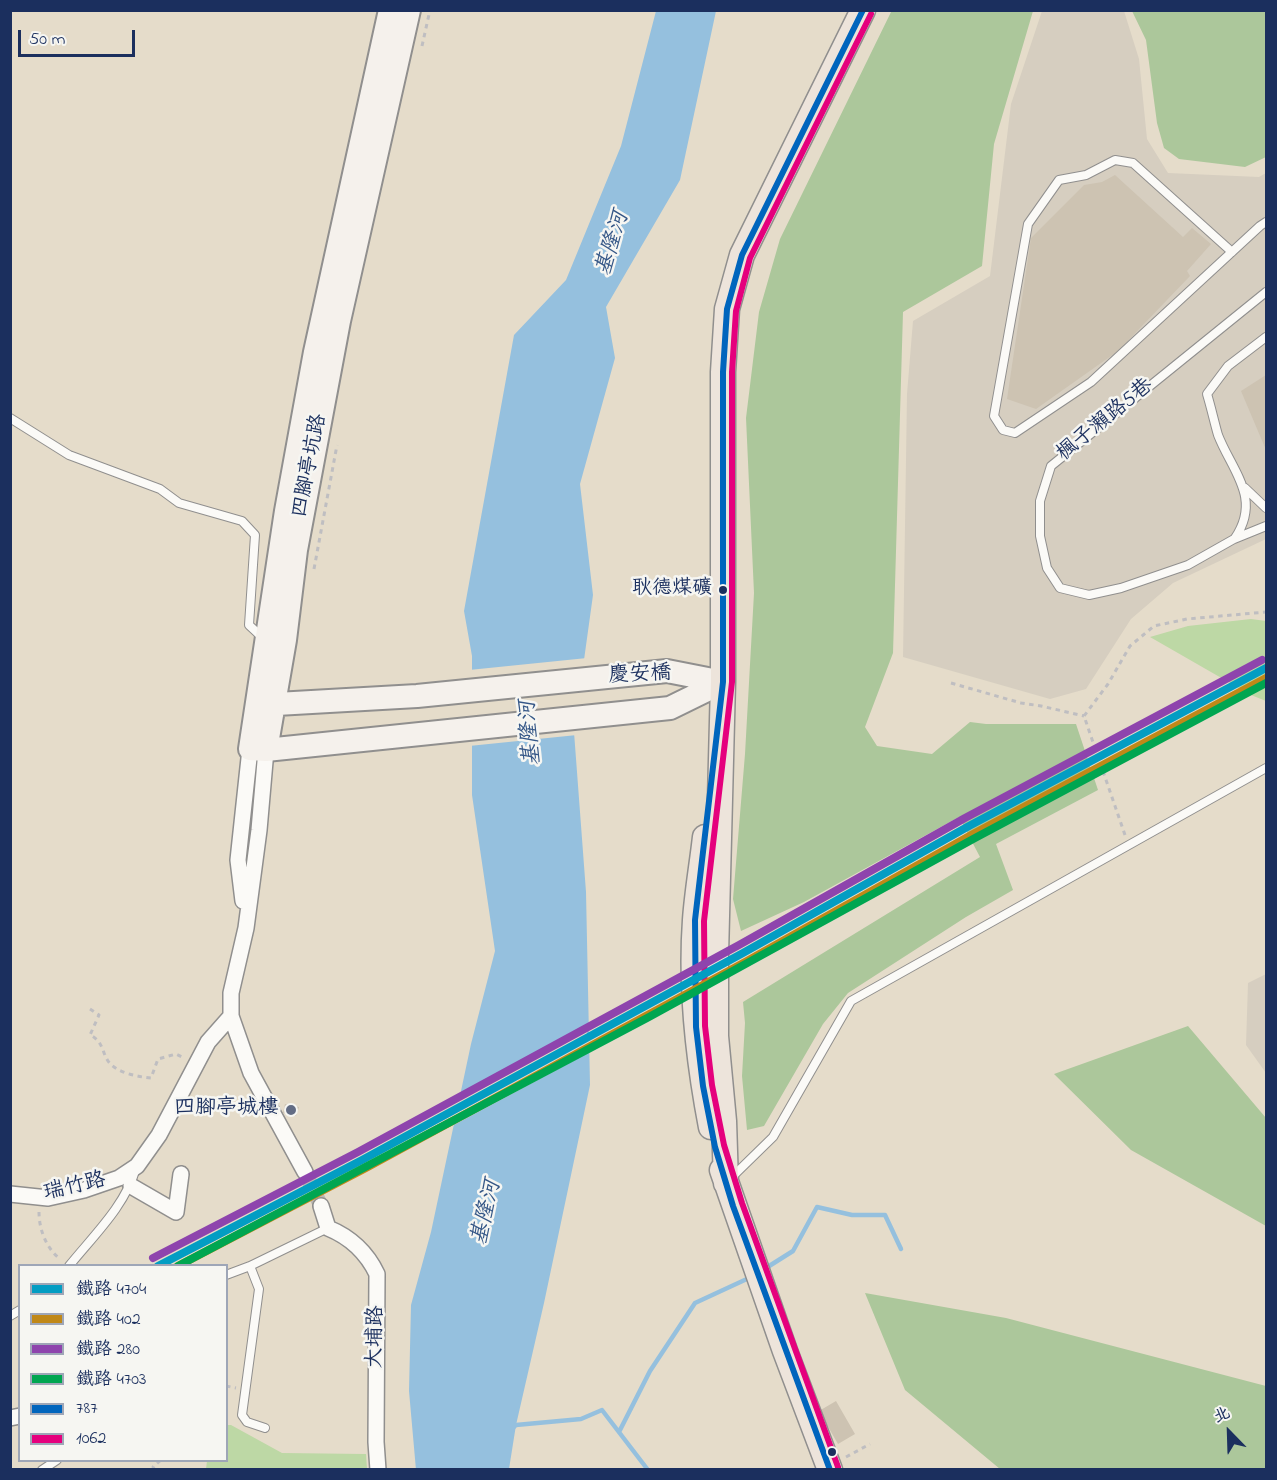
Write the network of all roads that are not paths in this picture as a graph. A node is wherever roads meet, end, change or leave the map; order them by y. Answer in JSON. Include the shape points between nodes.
{"nodes":[{"id":1,"x":390,"y":10,"type":"edge"},
{"id":2,"x":409,"y":10,"type":"edge"},
{"id":3,"x":862,"y":10,"type":"edge"},
{"id":4,"x":1266,"y":222,"type":"edge"},
{"id":5,"x":1232,"y":252,"type":"junction"},
{"id":6,"x":1266,"y":292,"type":"edge"},
{"id":7,"x":1266,"y":338,"type":"edge"},
{"id":8,"x":10,"y":418,"type":"edge"},
{"id":9,"x":1244,"y":487,"type":"junction"},
{"id":10,"x":1266,"y":508,"type":"edge"},
{"id":11,"x":1266,"y":526,"type":"edge"},
{"id":12,"x":1234,"y":539,"type":"junction"},
{"id":13,"x":265,"y":640,"type":"junction"},
{"id":14,"x":723,"y":682,"type":"junction"},
{"id":15,"x":265,"y":705,"type":"junction"},
{"id":16,"x":258,"y":749,"type":"junction"},
{"id":17,"x":1266,"y":768,"type":"edge"},
{"id":18,"x":231,"y":1016,"type":"junction"},
{"id":19,"x":137,"y":1166,"type":"junction"},
{"id":20,"x":304,"y":1172,"type":"tunnel mouth"},
{"id":21,"x":181,"y":1174,"type":"dead end"},
{"id":22,"x":726,"y":1183,"type":"junction"},
{"id":23,"x":131,"y":1186,"type":"junction"},
{"id":24,"x":10,"y":1194,"type":"edge"},
{"id":25,"x":321,"y":1206,"type":"tunnel mouth"},
{"id":26,"x":328,"y":1228,"type":"junction"},
{"id":27,"x":71,"y":1264,"type":"edge"},
{"id":28,"x":250,"y":1266,"type":"junction"},
{"id":29,"x":228,"y":1274,"type":"edge"},
{"id":30,"x":265,"y":1428,"type":"dead end"},
{"id":31,"x":55,"y":1462,"type":"edge"},
{"id":32,"x":829,"y":1468,"type":"edge"},
{"id":33,"x":42,"y":1470,"type":"edge"},
{"id":34,"x":378,"y":1470,"type":"edge"}],
"edges":[{"from":1,"to":13,"type":"street","name":"四腳亭坑路","via":[[315,352]]},
{"from":2,"to":15,"type":"street","name":"四腳亭坑路","via":[[339,321],[296,550],[285,640]]},
{"from":3,"to":14,"type":"main road","via":[[742,255],[727,309],[723,372]]},
{"from":4,"to":5,"type":"lane"},
{"from":5,"to":5,"type":"lane","via":[[1132,163],[1115,160],[1086,175],[1059,180],[1028,224],[994,416],[1003,430],[1015,434],[1091,382]]},
{"from":6,"to":12,"type":"lane","name":"楓子瀨路5巷","via":[[1051,466],[1040,501],[1040,536],[1047,568],[1060,588],[1089,595],[1188,565]]},
{"from":7,"to":9,"type":"lane","via":[[1228,366],[1207,394],[1219,435]]},
{"from":8,"to":13,"type":"lane","via":[[69,455],[159,489],[179,503],[242,521],[255,535],[249,625]]},
{"from":9,"to":10,"type":"lane"},
{"from":9,"to":12,"type":"lane","via":[[1247,499],[1242,528]]},
{"from":11,"to":12,"type":"lane","name":"楓子瀨路5巷"},
{"from":13,"to":15,"type":"street","name":"四腳亭坑路"},
{"from":14,"to":15,"type":"street","name":"慶安橋","via":[[667,671],[417,696]]},
{"from":14,"to":16,"type":"street","name":"慶安橋","via":[[670,708]]},
{"from":14,"to":22,"type":"main road","via":[[716,1036]]},
{"from":15,"to":16,"type":"street","name":"四腳亭坑路"},
{"from":16,"to":18,"type":"street","name":"四腳亭坑路","via":[[259,830],[246,928],[231,993]]},
{"from":17,"to":22,"type":"lane","via":[[851,1001],[773,1137]]},
{"from":18,"to":19,"type":"street","name":"瑞竹路","via":[[208,1042],[159,1135]]},
{"from":18,"to":20,"type":"street","via":[[250,1073]]},
{"from":19,"to":23,"type":"lane","name":"瑞竹路"},
{"from":19,"to":24,"type":"street","name":"瑞竹路","via":[[119,1178],[48,1198]]},
{"from":21,"to":23,"type":"street","via":[[176,1212]]},
{"from":22,"to":32,"type":"main road"},
{"from":23,"to":27,"type":"lane","name":"瑞竹路"},
{"from":25,"to":26,"type":"street"},
{"from":26,"to":28,"type":"lane"},
{"from":26,"to":34,"type":"street","name":"大埔路","via":[[358,1247],[377,1274]]},
{"from":28,"to":29,"type":"lane"},
{"from":28,"to":30,"type":"lane","via":[[259,1289],[242,1415],[247,1422]]},
{"from":31,"to":33,"type":"lane"}]}
